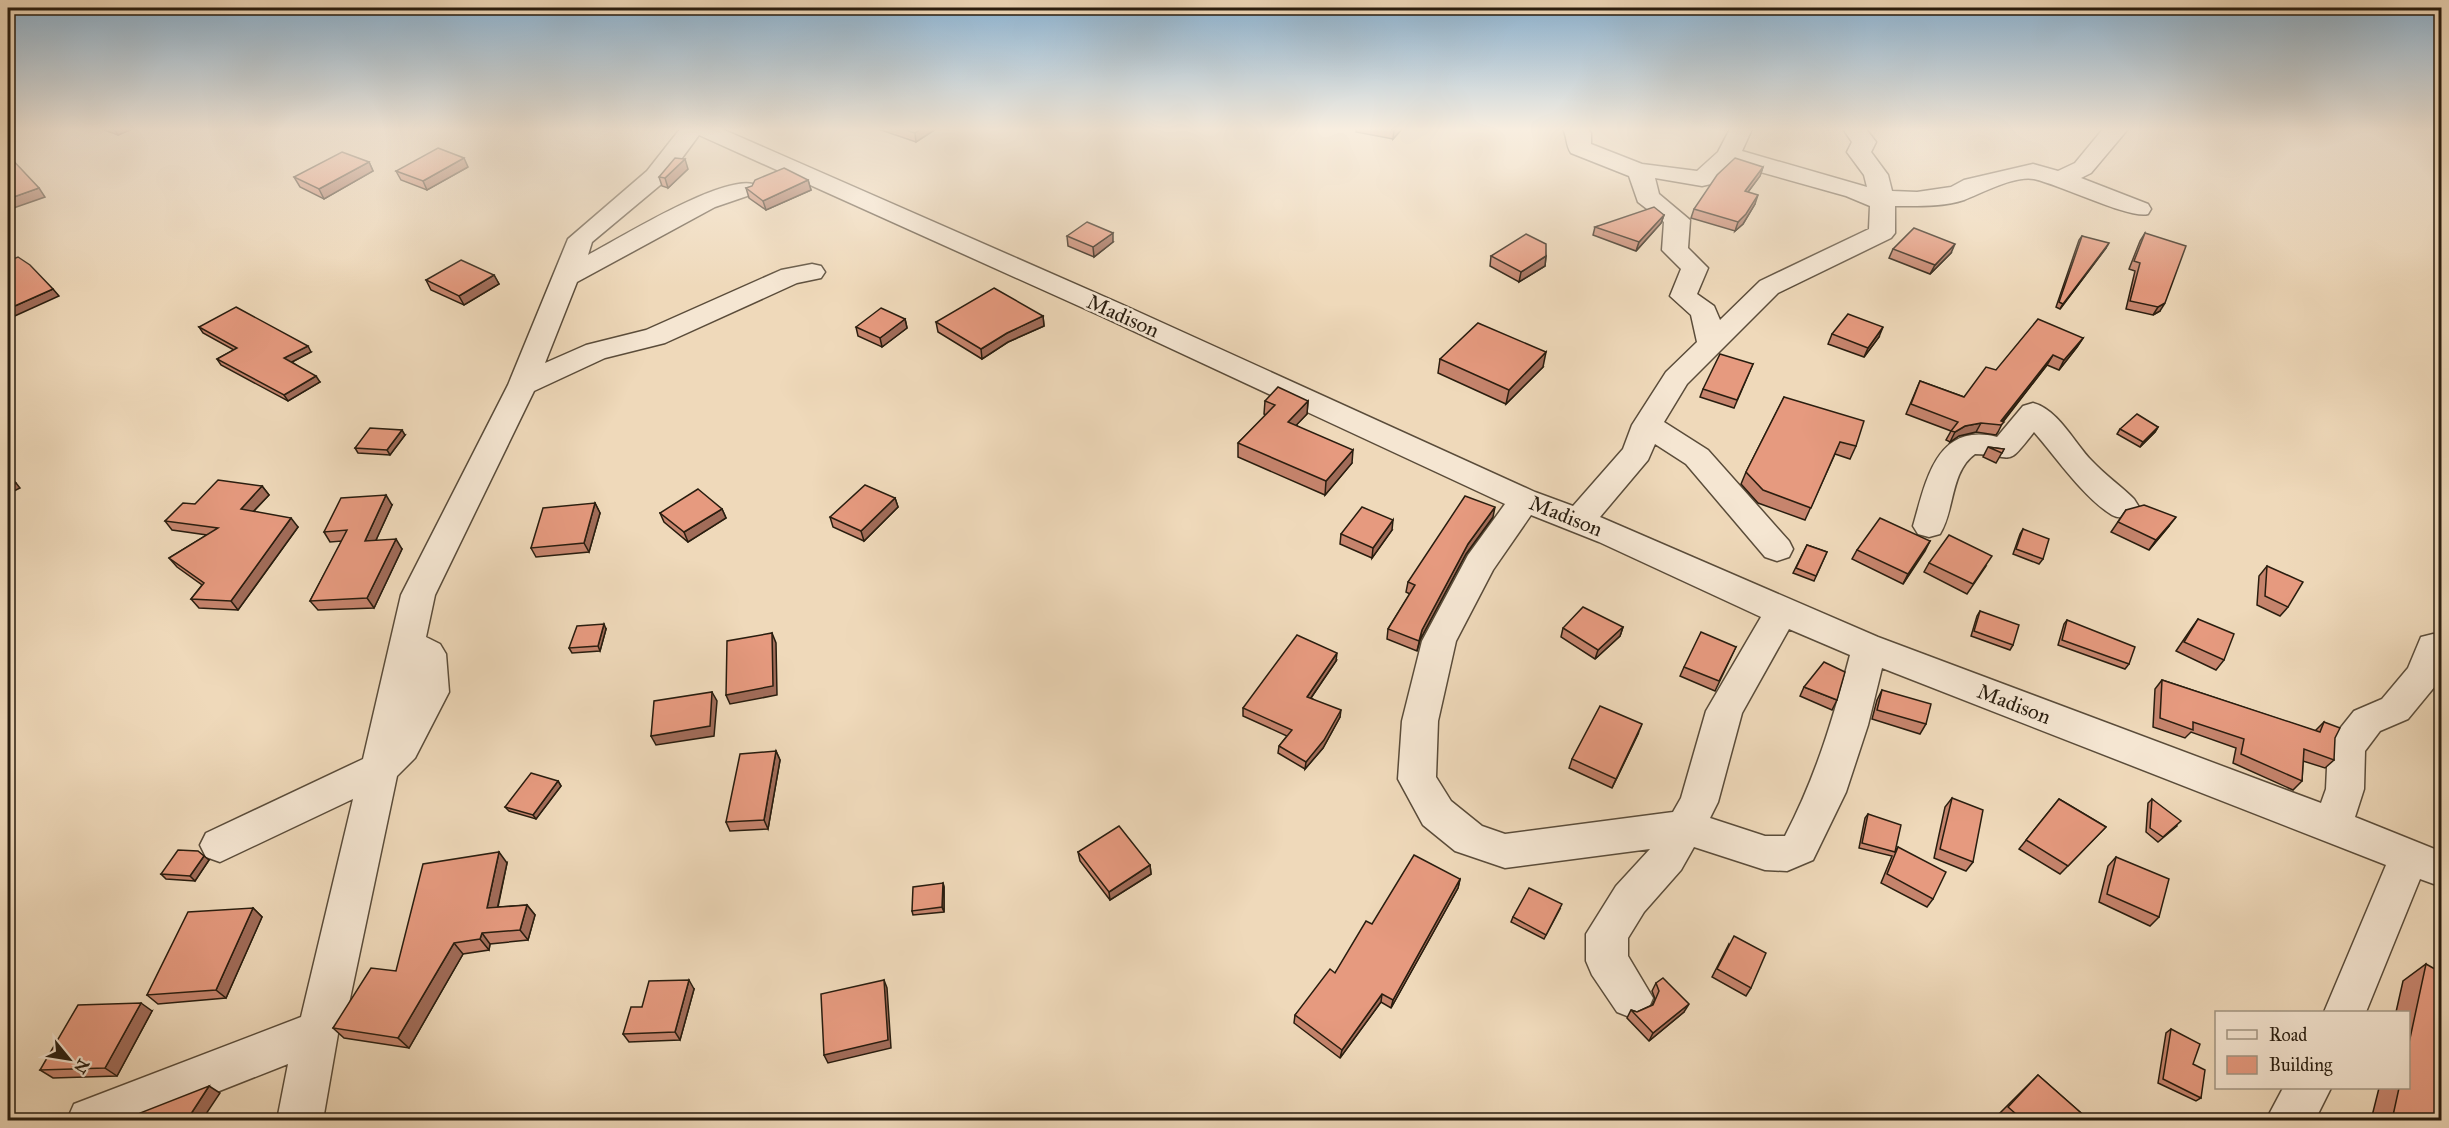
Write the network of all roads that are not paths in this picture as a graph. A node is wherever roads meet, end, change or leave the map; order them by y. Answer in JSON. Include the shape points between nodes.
{"nodes":[{"id":1,"x":649,"y":182,"type":"edge"},
{"id":2,"x":822,"y":182,"type":"edge"},
{"id":3,"x":1644,"y":182,"type":"edge"},
{"id":4,"x":1703,"y":182,"type":"edge"},
{"id":5,"x":1825,"y":182,"type":"edge"},
{"id":6,"x":1878,"y":182,"type":"edge"},
{"id":7,"x":1986,"y":182,"type":"edge"},
{"id":8,"x":2069,"y":182,"type":"edge"},
{"id":9,"x":744,"y":189,"type":"edge"},
{"id":10,"x":1883,"y":200,"type":"junction"},
{"id":11,"x":2139,"y":209,"type":"dead end"},
{"id":12,"x":1677,"y":220,"type":"junction"},
{"id":13,"x":812,"y":273,"type":"dead end"},
{"id":14,"x":566,"y":277,"type":"junction"},
{"id":15,"x":1711,"y":343,"type":"junction"},
{"id":16,"x":522,"y":385,"type":"junction"},
{"id":17,"x":1647,"y":425,"type":"junction"},
{"id":18,"x":1524,"y":500,"type":"junction"},
{"id":19,"x":2123,"y":507,"type":"dead end"},
{"id":20,"x":1580,"y":520,"type":"junction"},
{"id":21,"x":1929,"y":526,"type":"dead end"},
{"id":22,"x":1778,"y":549,"type":"dead end"},
{"id":23,"x":1781,"y":613,"type":"junction"},
{"id":24,"x":2433,"y":647,"type":"dead end"},
{"id":25,"x":1869,"y":649,"type":"junction"},
{"id":26,"x":379,"y":769,"type":"junction"},
{"id":27,"x":2333,"y":825,"type":"junction"},
{"id":28,"x":1685,"y":827,"type":"junction"},
{"id":29,"x":220,"y":844,"type":"dead end"},
{"id":30,"x":2426,"y":863,"type":"edge"},
{"id":31,"x":1632,"y":998,"type":"dead end"},
{"id":32,"x":2345,"y":1011,"type":"edge"},
{"id":33,"x":316,"y":1032,"type":"junction"},
{"id":34,"x":2308,"y":1089,"type":"edge"},
{"id":35,"x":90,"y":1120,"type":"edge"},
{"id":36,"x":300,"y":1120,"type":"edge"},
{"id":37,"x":2289,"y":1120,"type":"edge"}],
"edges":[{"from":1,"to":14,"type":"street","via":[[581,239]]},
{"from":2,"to":18,"type":"street","name":"Madison"},
{"from":3,"to":12,"type":"street","via":[[1647,197]]},
{"from":4,"to":12,"type":"street","via":[[1706,187],[1696,192]]},
{"from":5,"to":10,"type":"street"},
{"from":6,"to":10,"type":"street"},
{"from":7,"to":10,"type":"street","via":[[1958,194]]},
{"from":8,"to":11,"type":"street"},
{"from":9,"to":14,"type":"street","via":[[706,202]]},
{"from":10,"to":15,"type":"street","via":[[1882,233],[1769,287]]},
{"from":12,"to":15,"type":"street","via":[[1675,250],[1695,268],[1683,296],[1704,312]]},
{"from":13,"to":16,"type":"street","via":[[790,276],[655,337],[596,351]]},
{"from":14,"to":16,"type":"street"},
{"from":15,"to":17,"type":"street","via":[[1676,378]]},
{"from":16,"to":26,"type":"street","via":[[418,595],[407,643],[428,654],[431,692],[402,747]]},
{"from":17,"to":20,"type":"street","via":[[1637,453]]},
{"from":17,"to":22,"type":"street","via":[[1697,457]]},
{"from":18,"to":20,"type":"street","name":"Madison"},
{"from":18,"to":28,"type":"street","via":[[1480,564],[1438,640],[1419,721],[1417,779],[1437,813],[1469,839],[1505,851]]},
{"from":19,"to":21,"type":"street","via":[[2073,463],[2071,454],[2033,413],[2004,449],[1981,444],[1965,446],[1952,459]]},
{"from":20,"to":23,"type":"street","name":"Madison"},
{"from":23,"to":25,"type":"street","name":"Madison"},
{"from":23,"to":28,"type":"street","via":[[1724,711],[1699,802]]},
{"from":24,"to":27,"type":"street","via":[[2423,675],[2395,709],[2367,722],[2347,747],[2345,789]]},
{"from":25,"to":27,"type":"street","name":"Madison"},
{"from":25,"to":28,"type":"street","via":[[1847,735],[1827,792],[1798,848],[1787,854],[1765,853]]},
{"from":26,"to":29,"type":"street"},
{"from":26,"to":33,"type":"street","via":[[325,1013]]},
{"from":27,"to":30,"type":"street","name":"Madison"},
{"from":28,"to":31,"type":"street","via":[[1667,858],[1630,899],[1607,934],[1607,961]]},
{"from":30,"to":32,"type":"street"},
{"from":33,"to":35,"type":"street"},
{"from":33,"to":36,"type":"street"},
{"from":34,"to":37,"type":"street"}]}
